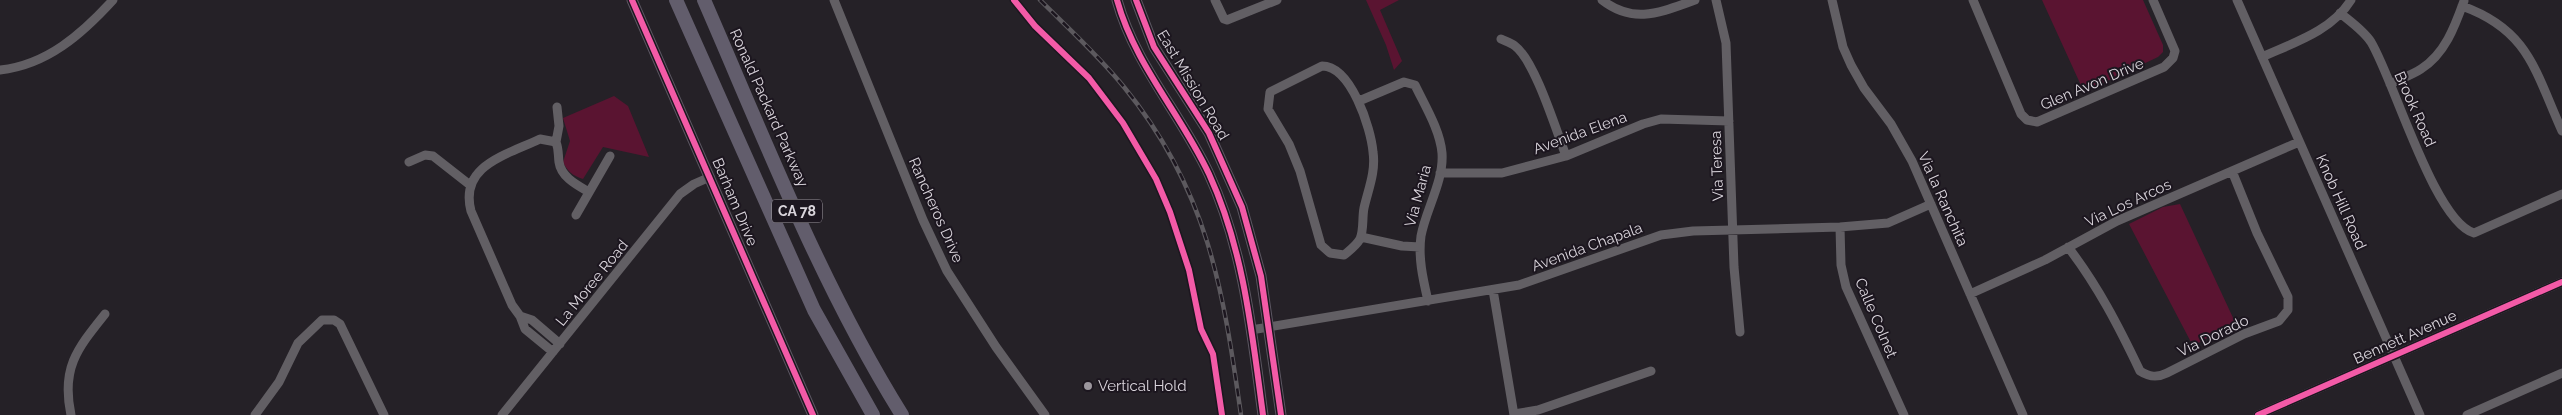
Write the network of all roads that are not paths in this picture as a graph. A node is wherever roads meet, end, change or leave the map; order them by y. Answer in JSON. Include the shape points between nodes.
{"nodes":[{"id":1,"x":113,"y":0,"type":"edge"},
{"id":2,"x":632,"y":0,"type":"edge"},
{"id":3,"x":676,"y":0,"type":"edge"},
{"id":4,"x":704,"y":0,"type":"edge"},
{"id":5,"x":834,"y":0,"type":"edge"},
{"id":6,"x":1117,"y":0,"type":"edge"},
{"id":7,"x":1136,"y":0,"type":"edge"},
{"id":8,"x":1215,"y":0,"type":"edge"},
{"id":9,"x":1276,"y":0,"type":"edge"},
{"id":10,"x":1602,"y":0,"type":"edge"},
{"id":11,"x":1695,"y":0,"type":"edge"},
{"id":12,"x":1716,"y":0,"type":"edge"},
{"id":13,"x":1832,"y":0,"type":"edge"},
{"id":14,"x":1973,"y":0,"type":"edge"},
{"id":15,"x":2153,"y":0,"type":"edge"},
{"id":16,"x":2237,"y":0,"type":"edge"},
{"id":17,"x":2351,"y":0,"type":"edge"},
{"id":18,"x":2464,"y":3,"type":"edge"},
{"id":19,"x":2340,"y":13,"type":"junction"},
{"id":20,"x":1501,"y":39,"type":"dead end"},
{"id":21,"x":2262,"y":57,"type":"junction"},
{"id":22,"x":0,"y":70,"type":"edge"},
{"id":23,"x":2390,"y":84,"type":"junction"},
{"id":24,"x":1359,"y":101,"type":"junction"},
{"id":25,"x":558,"y":108,"type":"dead end"},
{"id":26,"x":1729,"y":121,"type":"junction"},
{"id":27,"x":2562,"y":131,"type":"edge"},
{"id":28,"x":556,"y":142,"type":"junction"},
{"id":29,"x":2300,"y":142,"type":"junction"},
{"id":30,"x":610,"y":156,"type":"dead end"},
{"id":31,"x":1566,"y":156,"type":"junction"},
{"id":32,"x":409,"y":162,"type":"dead end"},
{"id":33,"x":2232,"y":171,"type":"junction"},
{"id":34,"x":1440,"y":173,"type":"junction"},
{"id":35,"x":710,"y":177,"type":"junction"},
{"id":36,"x":470,"y":185,"type":"junction"},
{"id":37,"x":589,"y":192,"type":"junction"},
{"id":38,"x":2562,"y":194,"type":"edge"},
{"id":39,"x":1931,"y":204,"type":"junction"},
{"id":40,"x":576,"y":215,"type":"dead end"},
{"id":41,"x":1840,"y":227,"type":"junction"},
{"id":42,"x":1732,"y":229,"type":"junction"},
{"id":43,"x":1361,"y":237,"type":"junction"},
{"id":44,"x":1420,"y":247,"type":"junction"},
{"id":45,"x":2068,"y":247,"type":"junction"},
{"id":46,"x":2562,"y":282,"type":"edge"},
{"id":47,"x":1493,"y":290,"type":"junction"},
{"id":48,"x":1970,"y":294,"type":"junction"},
{"id":49,"x":1428,"y":300,"type":"junction"},
{"id":50,"x":106,"y":314,"type":"dead end"},
{"id":51,"x":520,"y":316,"type":"junction"},
{"id":52,"x":1269,"y":327,"type":"junction"},
{"id":53,"x":1251,"y":330,"type":"junction"},
{"id":54,"x":1740,"y":332,"type":"dead end"},
{"id":55,"x":560,"y":344,"type":"junction"},
{"id":56,"x":553,"y":352,"type":"junction"},
{"id":57,"x":2394,"y":355,"type":"junction"},
{"id":58,"x":1651,"y":371,"type":"dead end"},
{"id":59,"x":2562,"y":373,"type":"edge"},
{"id":60,"x":1514,"y":414,"type":"edge"},
{"id":61,"x":71,"y":415,"type":"edge"},
{"id":62,"x":255,"y":415,"type":"edge"},
{"id":63,"x":384,"y":415,"type":"edge"},
{"id":64,"x":502,"y":415,"type":"edge"},
{"id":65,"x":813,"y":415,"type":"edge"},
{"id":66,"x":873,"y":415,"type":"edge"},
{"id":67,"x":902,"y":415,"type":"edge"},
{"id":68,"x":1045,"y":415,"type":"edge"},
{"id":69,"x":1263,"y":415,"type":"edge"},
{"id":70,"x":1281,"y":415,"type":"edge"},
{"id":71,"x":1904,"y":415,"type":"edge"},
{"id":72,"x":2023,"y":415,"type":"edge"},
{"id":73,"x":2258,"y":415,"type":"edge"},
{"id":74,"x":2420,"y":415,"type":"edge"},
{"id":75,"x":2467,"y":415,"type":"edge"}],
"edges":[{"from":1,"to":22,"type":"street","via":[[93,22],[58,50],[20,68]]},
{"from":2,"to":35,"type":"main road","name":"Barham Drive"},
{"from":3,"to":66,"type":"highway","number":"CA 78","via":[[814,310]]},
{"from":4,"to":67,"type":"highway","name":"Ronald Packard Parkway","number":"CA 78","via":[[832,291]]},
{"from":5,"to":68,"type":"street","name":"Rancheros Drive","via":[[922,220],[947,271]]},
{"from":6,"to":53,"type":"main road","name":"East Mission Road","via":[[1131,42],[1195,146],[1222,204],[1236,252]]},
{"from":7,"to":52,"type":"main road","name":"East Mission Road","via":[[1154,47],[1209,133],[1227,169],[1254,246]]},
{"from":8,"to":9,"type":"street","via":[[1227,20]]},
{"from":10,"to":11,"type":"street","via":[[1612,8],[1630,14],[1653,14]]},
{"from":12,"to":26,"type":"street","name":"Via Teresa","via":[[1726,43]]},
{"from":13,"to":39,"type":"street","name":"Via la Ranchita","via":[[1850,65],[1912,160]]},
{"from":14,"to":15,"type":"street","name":"Glen Avon Drive","via":[[2021,114],[2037,122],[2164,67],[2173,58],[2175,51]]},
{"from":16,"to":21,"type":"street","name":"Knob Hill Road"},
{"from":17,"to":19,"type":"street"},
{"from":18,"to":23,"type":"street","via":[[2449,38],[2434,58],[2421,69]]},
{"from":18,"to":27,"type":"street","via":[[2512,33],[2523,47]]},
{"from":19,"to":21,"type":"street","via":[[2313,34]]},
{"from":19,"to":23,"type":"street","name":"Brook Road","via":[[2371,42]]},
{"from":20,"to":31,"type":"street","via":[[1515,46],[1524,56],[1546,101]]},
{"from":21,"to":29,"type":"street","name":"Knob Hill Road"},
{"from":23,"to":38,"type":"street","name":"Brook Road","via":[[2424,161],[2456,222],[2466,230],[2474,232]]},
{"from":24,"to":34,"type":"street","name":"Via Maria","via":[[1404,82],[1415,85],[1439,138],[1442,154]]},
{"from":24,"to":43,"type":"street","via":[[1374,152],[1372,182],[1364,208]]},
{"from":24,"to":43,"type":"street","via":[[1341,73],[1322,66],[1270,92],[1268,109],[1300,171],[1321,245],[1330,253],[1344,255]]},
{"from":25,"to":28,"type":"street"},
{"from":26,"to":31,"type":"street","name":"Avenida Elena","via":[[1661,120],[1643,124]]},
{"from":26,"to":42,"type":"street","name":"Via Teresa"},
{"from":28,"to":36,"type":"street","via":[[540,139],[486,165],[475,174]]},
{"from":28,"to":37,"type":"street","via":[[564,173],[573,183]]},
{"from":29,"to":33,"type":"street","name":"Via Los Arcos"},
{"from":29,"to":57,"type":"street","name":"Knob Hill Road"},
{"from":30,"to":37,"type":"street"},
{"from":31,"to":34,"type":"street","name":"Avenida Elena","via":[[1502,173]]},
{"from":32,"to":36,"type":"street","via":[[434,156]]},
{"from":33,"to":45,"type":"street","name":"Via Los Arcos","via":[[2117,221]]},
{"from":33,"to":45,"type":"street","name":"Via Dorado","via":[[2288,297],[2288,310],[2279,321],[2244,334],[2167,374],[2159,377],[2140,371],[2112,312]]},
{"from":34,"to":44,"type":"street","name":"Via Maria"},
{"from":35,"to":55,"type":"street","name":"La Moree Road","via":[[680,194]]},
{"from":35,"to":65,"type":"main road","name":"Barham Drive"},
{"from":36,"to":51,"type":"street","via":[[471,211],[512,305]]},
{"from":37,"to":40,"type":"street"},
{"from":39,"to":41,"type":"street","name":"Avenida Chapala","via":[[1888,223]]},
{"from":39,"to":48,"type":"street","name":"Via la Ranchita"},
{"from":41,"to":42,"type":"street","name":"Avenida Chapala"},
{"from":41,"to":71,"type":"street","name":"Calle Colnet","via":[[1841,265],[1846,287]]},
{"from":42,"to":47,"type":"street","name":"Avenida Chapala","via":[[1661,236],[1553,275]]},
{"from":42,"to":54,"type":"street","name":"Via Teresa"},
{"from":43,"to":44,"type":"street"},
{"from":44,"to":49,"type":"street","name":"Via Maria","via":[[1419,259]]},
{"from":45,"to":48,"type":"street","name":"Via Los Arcos"},
{"from":46,"to":57,"type":"street","name":"Bennett Avenue"},
{"from":47,"to":49,"type":"street","name":"Avenida Chapala"},
{"from":47,"to":60,"type":"street"},
{"from":48,"to":72,"type":"street","name":"Via la Ranchita"},
{"from":49,"to":52,"type":"street","name":"Avenida Chapala"},
{"from":50,"to":61,"type":"street","via":[[88,336],[68,371],[67,396]]},
{"from":51,"to":55,"type":"street","via":[[532,320]]},
{"from":51,"to":56,"type":"street","via":[[525,329]]},
{"from":52,"to":53,"type":"street","name":"Avenida Chapala"},
{"from":52,"to":70,"type":"main road","name":"East Mission Road"},
{"from":53,"to":69,"type":"main road","name":"East Mission Road"},
{"from":55,"to":56,"type":"street","name":"La Moree Road"},
{"from":56,"to":64,"type":"street","name":"La Moree Road"},
{"from":57,"to":73,"type":"street","name":"Bennett Avenue"},
{"from":57,"to":74,"type":"street","name":"Knob Hill Road"},
{"from":58,"to":60,"type":"street","via":[[1538,410]]},
{"from":59,"to":75,"type":"street"},
{"from":62,"to":63,"type":"street","via":[[280,382],[298,343],[322,320],[334,320],[340,324]]}]}
